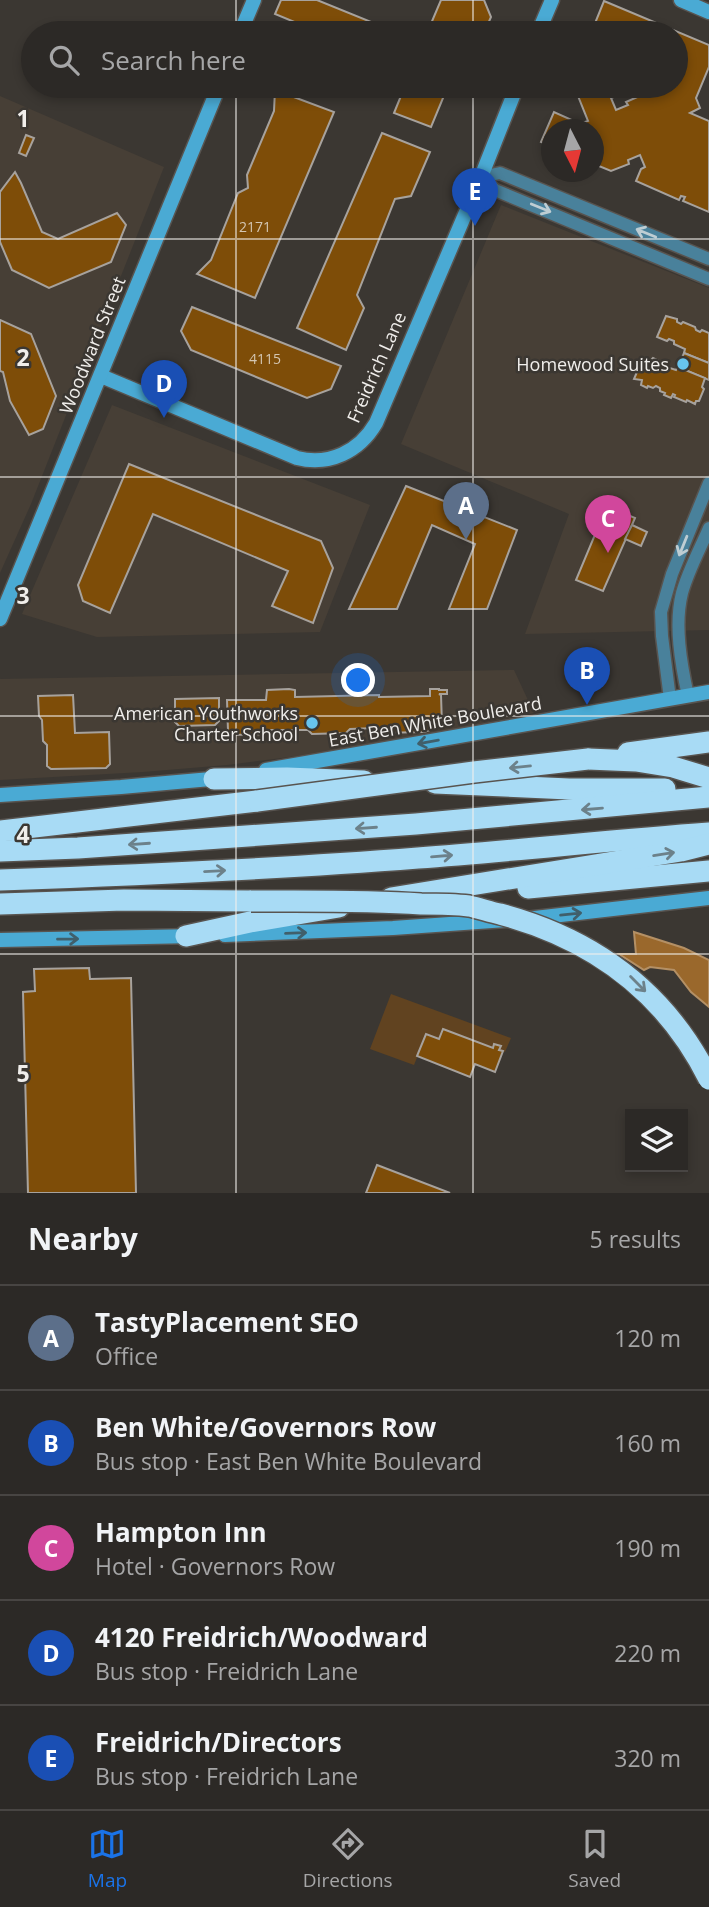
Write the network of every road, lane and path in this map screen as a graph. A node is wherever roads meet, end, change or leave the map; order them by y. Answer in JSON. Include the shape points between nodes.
{"nodes":[{"id":1,"x":254,"y":0,"type":"edge"},
{"id":2,"x":552,"y":0,"type":"edge"},
{"id":3,"x":681,"y":0,"type":"edge"},
{"id":4,"x":709,"y":12,"type":"edge"},
{"id":5,"x":245,"y":21,"type":"edge"},
{"id":6,"x":543,"y":21,"type":"edge"},
{"id":7,"x":214,"y":98,"type":"edge"},
{"id":8,"x":512,"y":98,"type":"edge"},
{"id":9,"x":481,"y":177,"type":"junction"},
{"id":10,"x":709,"y":259,"type":"edge"},
{"id":11,"x":709,"y":279,"type":"edge"},
{"id":12,"x":101,"y":376,"type":"junction"},
{"id":13,"x":709,"y":483,"type":"edge"},
{"id":14,"x":709,"y":528,"type":"edge"},
{"id":15,"x":0,"y":619,"type":"edge"},
{"id":16,"x":709,"y":692,"type":"edge"},
{"id":17,"x":688,"y":696,"type":"junction"},
{"id":18,"x":670,"y":699,"type":"junction"},
{"id":19,"x":709,"y":742,"type":"edge"},
{"id":20,"x":588,"y":759,"type":"junction"},
{"id":21,"x":709,"y":778,"type":"edge"},
{"id":22,"x":214,"y":779,"type":"junction"},
{"id":23,"x":709,"y":787,"type":"edge"},
{"id":24,"x":0,"y":795,"type":"edge"},
{"id":25,"x":709,"y":797,"type":"edge"},
{"id":26,"x":0,"y":831,"type":"edge"},
{"id":27,"x":709,"y":833,"type":"edge"},
{"id":28,"x":709,"y":845,"type":"edge"},
{"id":29,"x":0,"y":851,"type":"edge"},
{"id":30,"x":709,"y":871,"type":"edge"},
{"id":31,"x":0,"y":880,"type":"edge"},
{"id":32,"x":709,"y":898,"type":"edge"},
{"id":33,"x":393,"y":902,"type":"junction"},
{"id":34,"x":0,"y":904,"type":"edge"},
{"id":35,"x":186,"y":936,"type":"junction"},
{"id":36,"x":0,"y":940,"type":"edge"},
{"id":37,"x":709,"y":1079,"type":"edge"}],
"edges":[{"from":1,"to":5,"type":"main road"},
{"from":2,"to":6,"type":"main road"},
{"from":3,"to":4,"type":"main road"},
{"from":7,"to":12,"type":"main road","name":"Woodward Street"},
{"from":8,"to":9,"type":"main road","name":"Freidrich Lane"},
{"from":10,"to":9,"type":"street","one_way":true,"via":[[500,173]]},
{"from":9,"to":11,"type":"street","one_way":true,"via":[[495,190]]},
{"from":9,"to":12,"type":"main road","name":"Freidrich Lane","via":[[376,423],[349,452],[326,460],[297,458]]},
{"from":12,"to":15,"type":"main road","name":"Woodward Street"},
{"from":13,"to":18,"type":"street","one_way":true,"via":[[661,612]]},
{"from":14,"to":17,"type":"street","via":[[682,593],[679,614]]},
{"from":16,"to":17,"type":"main road","name":"East Ben White Boulevard"},
{"from":17,"to":18,"type":"main road","name":"East Ben White Boulevard"},
{"from":18,"to":22,"type":"main road","name":"East Ben White Boulevard","one_way":true},
{"from":19,"to":20,"type":"highway"},
{"from":20,"to":21,"type":"highway","via":[[635,761]]},
{"from":20,"to":26,"type":"highway","one_way":true,"bridge":true},
{"from":22,"to":23,"type":"highway","via":[[569,789]]},
{"from":22,"to":24,"type":"main road","name":"East Ben White Boulevard"},
{"from":25,"to":29,"type":"highway","one_way":true,"via":[[416,824]]},
{"from":31,"to":27,"type":"highway","one_way":true,"via":[[304,866]]},
{"from":35,"to":28,"type":"highway","one_way":true},
{"from":30,"to":33,"type":"highway","bridge":true},
{"from":35,"to":32,"type":"main road","one_way":true,"via":[[534,918]]},
{"from":33,"to":34,"type":"highway","bridge":true},
{"from":33,"to":37,"type":"highway","one_way":true,"bridge":true,"via":[[469,906],[532,923],[585,947],[629,976],[670,1017]]},
{"from":36,"to":35,"type":"main road","one_way":true}]}
